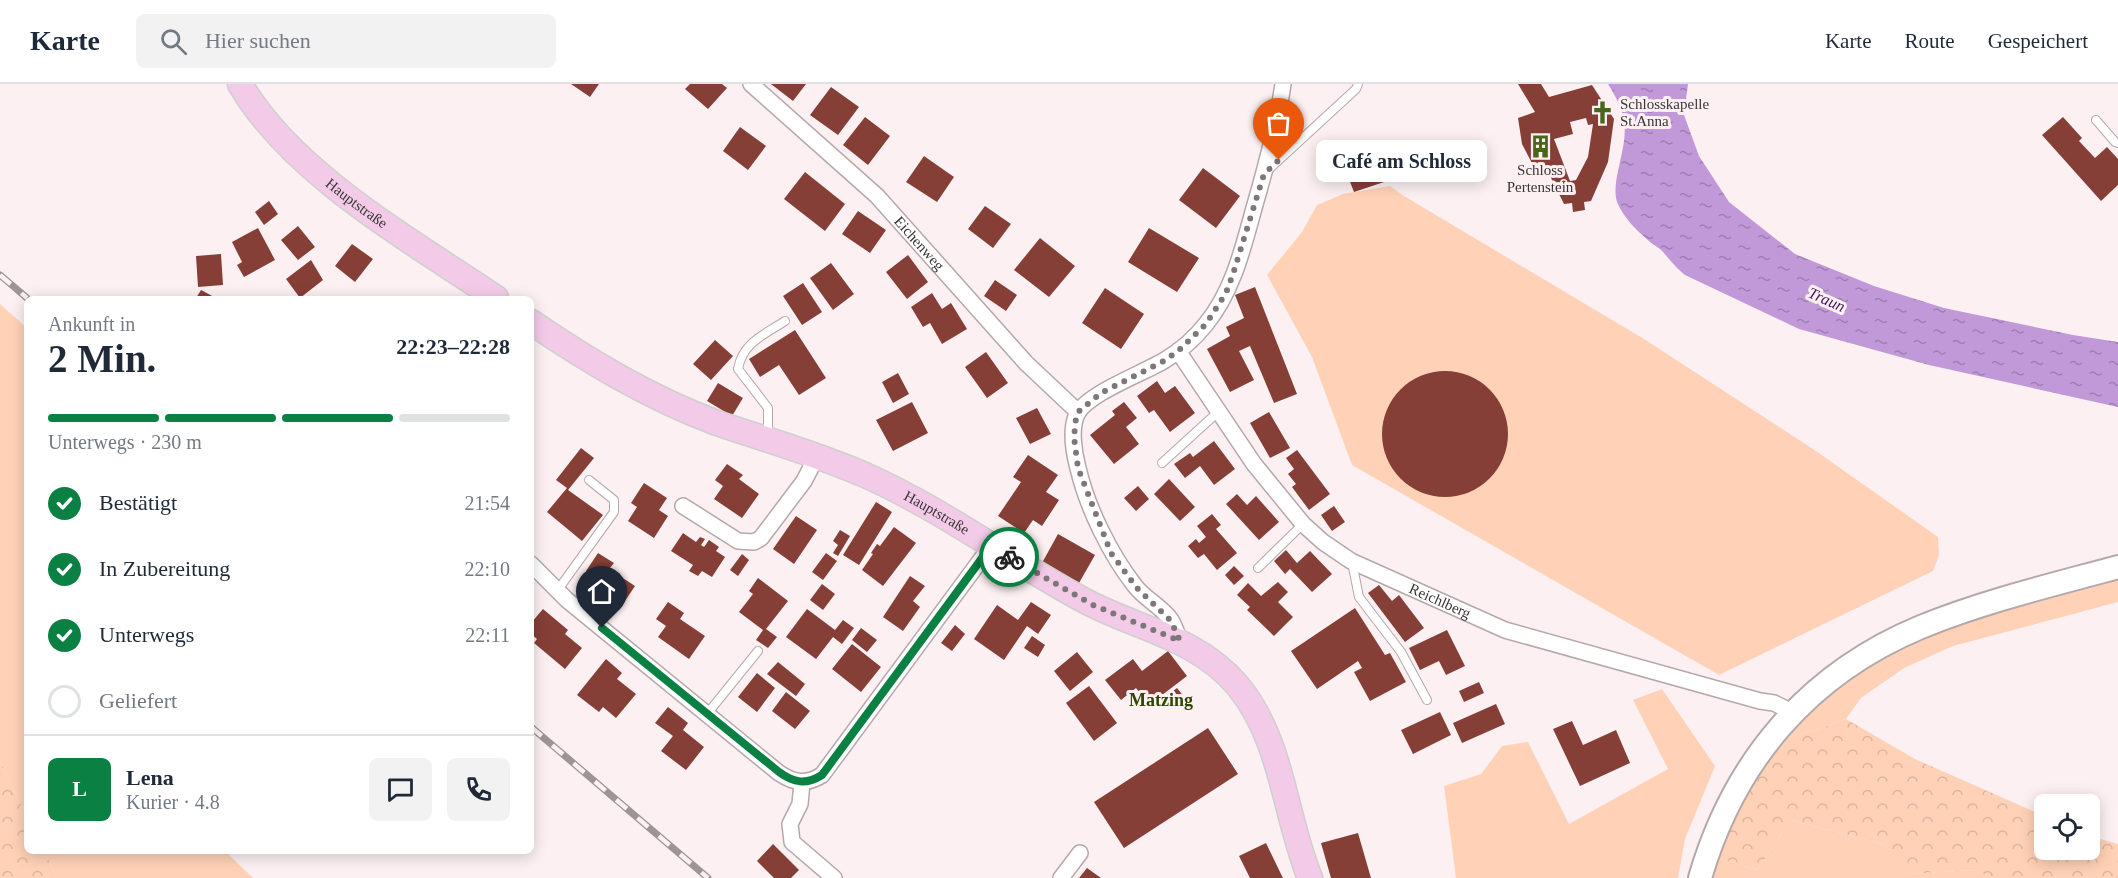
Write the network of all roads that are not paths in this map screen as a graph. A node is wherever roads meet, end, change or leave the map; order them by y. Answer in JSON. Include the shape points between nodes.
{"nodes":[{"id":1,"x":240,"y":84,"type":"edge"},
{"id":2,"x":751,"y":84,"type":"edge"},
{"id":3,"x":1283,"y":84,"type":"edge"},
{"id":4,"x":1358,"y":84,"type":"edge"},
{"id":5,"x":2096,"y":120,"type":"dead end"},
{"id":6,"x":2118,"y":143,"type":"edge"},
{"id":7,"x":1264,"y":174,"type":"junction"},
{"id":8,"x":493,"y":296,"type":"edge"},
{"id":9,"x":785,"y":321,"type":"dead end"},
{"id":10,"x":534,"y":324,"type":"edge"},
{"id":11,"x":1178,"y":351,"type":"junction"},
{"id":12,"x":1078,"y":412,"type":"junction"},
{"id":13,"x":1218,"y":412,"type":"junction"},
{"id":14,"x":765,"y":438,"type":"junction"},
{"id":15,"x":817,"y":456,"type":"junction"},
{"id":16,"x":1162,"y":463,"type":"dead end"},
{"id":17,"x":589,"y":480,"type":"dead end"},
{"id":18,"x":683,"y":506,"type":"dead end"},
{"id":19,"x":1303,"y":524,"type":"junction"},
{"id":20,"x":991,"y":546,"type":"junction"},
{"id":21,"x":1352,"y":561,"type":"junction"},
{"id":22,"x":534,"y":567,"type":"edge"},
{"id":23,"x":2118,"y":567,"type":"edge"},
{"id":24,"x":1258,"y":568,"type":"dead end"},
{"id":25,"x":557,"y":591,"type":"junction"},
{"id":26,"x":1180,"y":641,"type":"junction"},
{"id":27,"x":758,"y":651,"type":"dead end"},
{"id":28,"x":1426,"y":700,"type":"dead end"},
{"id":29,"x":1792,"y":712,"type":"junction"},
{"id":30,"x":707,"y":714,"type":"junction"},
{"id":31,"x":802,"y":783,"type":"junction"},
{"id":32,"x":1080,"y":854,"type":"dead end"},
{"id":33,"x":834,"y":878,"type":"edge"},
{"id":34,"x":1061,"y":878,"type":"edge"},
{"id":35,"x":1310,"y":878,"type":"edge"},
{"id":36,"x":1700,"y":878,"type":"edge"}],
"edges":[{"from":1,"to":8,"type":"main road","name":"Hauptstraße","via":[[260,113],[312,168]]},
{"from":2,"to":12,"type":"street","name":"Eichenweg","via":[[877,196],[1026,363]]},
{"from":3,"to":7,"type":"street"},
{"from":4,"to":7,"type":"lane"},
{"from":5,"to":6,"type":"lane"},
{"from":7,"to":11,"type":"street","via":[[1226,293],[1206,324]]},
{"from":9,"to":14,"type":"lane","via":[[746,347],[738,369],[768,408]]},
{"from":10,"to":14,"type":"main road","name":"Hauptstraße","via":[[582,357],[642,390],[717,423]]},
{"from":11,"to":12,"type":"street","via":[[1101,393]]},
{"from":11,"to":13,"type":"street","name":"Reichlberg"},
{"from":12,"to":26,"type":"street","via":[[1074,437],[1078,468],[1111,553],[1137,588],[1171,621]]},
{"from":13,"to":16,"type":"lane"},
{"from":13,"to":19,"type":"street","name":"Reichlberg"},
{"from":14,"to":15,"type":"main road","name":"Hauptstraße"},
{"from":15,"to":18,"type":"street","via":[[804,481],[754,542],[738,541]]},
{"from":15,"to":20,"type":"main road","name":"Hauptstraße","via":[[880,483]]},
{"from":17,"to":25,"type":"lane","via":[[614,500],[614,512]]},
{"from":19,"to":21,"type":"street","name":"Reichlberg"},
{"from":19,"to":24,"type":"lane"},
{"from":20,"to":26,"type":"main road","name":"Hauptstraße","via":[[1093,605]]},
{"from":20,"to":31,"type":"street","via":[[822,775]]},
{"from":21,"to":28,"type":"lane","via":[[1359,597],[1401,652]]},
{"from":21,"to":29,"type":"street","name":"Reichlberg","via":[[1505,630],[1774,703]]},
{"from":22,"to":25,"type":"street"},
{"from":23,"to":29,"type":"main road","via":[[2011,596],[1921,627],[1873,651]]},
{"from":25,"to":30,"type":"street"},
{"from":26,"to":35,"type":"main road","name":"Hauptstraße","via":[[1224,671],[1262,722]]},
{"from":27,"to":30,"type":"lane"},
{"from":29,"to":36,"type":"main road","via":[[1754,758],[1737,786],[1707,852]]},
{"from":30,"to":31,"type":"street","via":[[790,780]]},
{"from":31,"to":33,"type":"street","via":[[801,804],[790,825],[792,842]]},
{"from":32,"to":34,"type":"street"}]}
